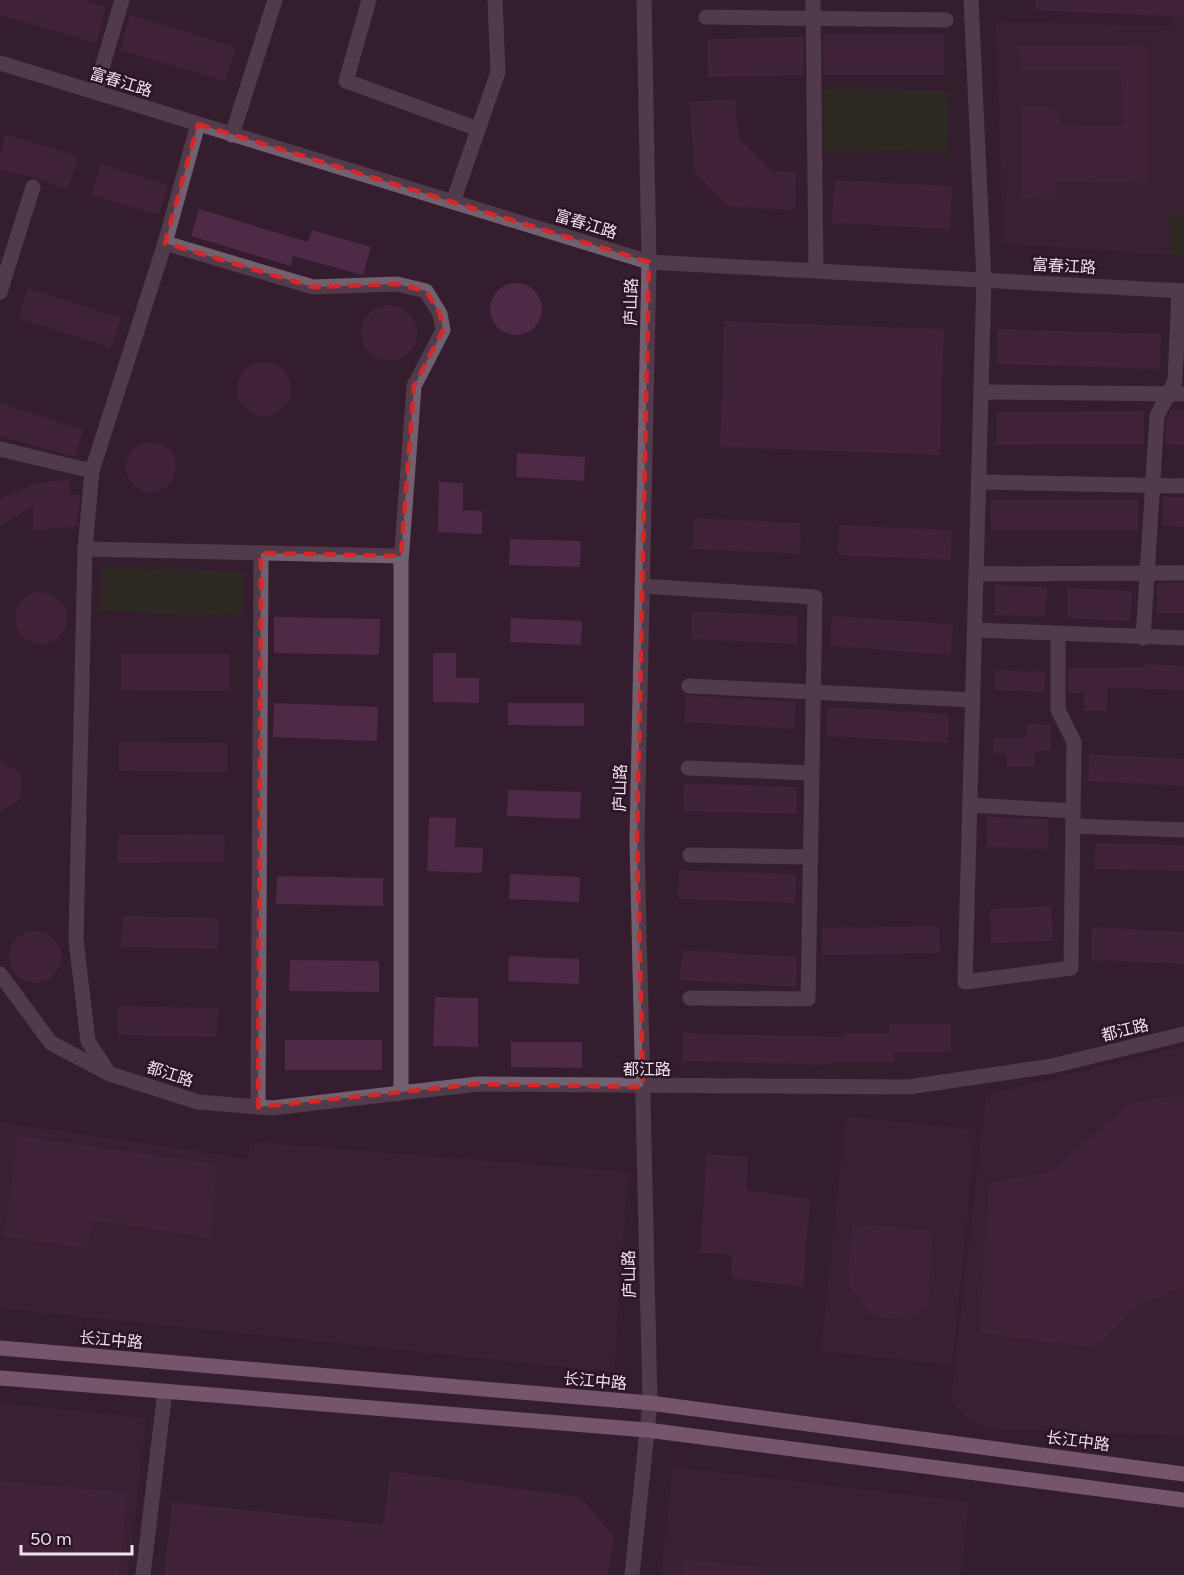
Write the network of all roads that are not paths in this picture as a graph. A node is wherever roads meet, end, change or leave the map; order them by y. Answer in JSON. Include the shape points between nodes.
{"nodes":[{"id":1,"x":122,"y":0,"type":"edge"},
{"id":2,"x":275,"y":0,"type":"edge"},
{"id":3,"x":369,"y":0,"type":"edge"},
{"id":4,"x":495,"y":0,"type":"edge"},
{"id":5,"x":644,"y":0,"type":"edge"},
{"id":6,"x":813,"y":0,"type":"edge"},
{"id":7,"x":971,"y":0,"type":"edge"},
{"id":8,"x":706,"y":17,"type":"dead end"},
{"id":9,"x":813,"y":19,"type":"junction"},
{"id":10,"x":946,"y":20,"type":"dead end"},
{"id":11,"x":0,"y":63,"type":"edge"},
{"id":12,"x":95,"y":93,"type":"junction"},
{"id":13,"x":198,"y":124,"type":"junction"},
{"id":14,"x":478,"y":129,"type":"junction"},
{"id":15,"x":232,"y":135,"type":"junction"},
{"id":16,"x":33,"y":187,"type":"dead end"},
{"id":17,"x":453,"y":202,"type":"junction"},
{"id":18,"x":165,"y":243,"type":"junction"},
{"id":19,"x":650,"y":262,"type":"junction"},
{"id":20,"x":816,"y":271,"type":"junction"},
{"id":21,"x":984,"y":280,"type":"junction"},
{"id":22,"x":1182,"y":291,"type":"edge"},
{"id":23,"x":0,"y":292,"type":"edge"},
{"id":24,"x":981,"y":392,"type":"junction"},
{"id":25,"x":1168,"y":394,"type":"junction"},
{"id":26,"x":1184,"y":394,"type":"edge"},
{"id":27,"x":0,"y":449,"type":"edge"},
{"id":28,"x":92,"y":471,"type":"junction"},
{"id":29,"x":978,"y":482,"type":"junction"},
{"id":30,"x":1152,"y":486,"type":"junction"},
{"id":31,"x":1184,"y":486,"type":"edge"},
{"id":32,"x":85,"y":549,"type":"junction"},
{"id":33,"x":261,"y":553,"type":"junction"},
{"id":34,"x":401,"y":556,"type":"junction"},
{"id":35,"x":1184,"y":573,"type":"edge"},
{"id":36,"x":976,"y":574,"type":"junction"},
{"id":37,"x":1147,"y":574,"type":"junction"},
{"id":38,"x":642,"y":586,"type":"junction"},
{"id":39,"x":975,"y":630,"type":"junction"},
{"id":40,"x":1058,"y":634,"type":"junction"},
{"id":41,"x":1143,"y":638,"type":"junction"},
{"id":42,"x":1184,"y":638,"type":"edge"},
{"id":43,"x":689,"y":686,"type":"dead end"},
{"id":44,"x":812,"y":693,"type":"junction"},
{"id":45,"x":973,"y":700,"type":"junction"},
{"id":46,"x":688,"y":768,"type":"dead end"},
{"id":47,"x":811,"y":773,"type":"junction"},
{"id":48,"x":970,"y":805,"type":"junction"},
{"id":49,"x":1073,"y":818,"type":"junction"},
{"id":50,"x":1184,"y":830,"type":"edge"},
{"id":51,"x":690,"y":855,"type":"dead end"},
{"id":52,"x":810,"y":857,"type":"junction"},
{"id":53,"x":0,"y":974,"type":"edge"},
{"id":54,"x":690,"y":998,"type":"dead end"},
{"id":55,"x":1184,"y":1034,"type":"edge"},
{"id":56,"x":110,"y":1074,"type":"junction"},
{"id":57,"x":643,"y":1087,"type":"junction"},
{"id":58,"x":401,"y":1093,"type":"junction"},
{"id":59,"x":258,"y":1107,"type":"junction"},
{"id":60,"x":0,"y":1348,"type":"edge"},
{"id":61,"x":0,"y":1378,"type":"edge"},
{"id":62,"x":165,"y":1391,"type":"junction"},
{"id":63,"x":650,"y":1403,"type":"junction"},
{"id":64,"x":647,"y":1430,"type":"junction"},
{"id":65,"x":1184,"y":1474,"type":"edge"},
{"id":66,"x":1184,"y":1500,"type":"edge"},
{"id":67,"x":143,"y":1575,"type":"edge"},
{"id":68,"x":632,"y":1575,"type":"edge"}],
"edges":[{"from":1,"to":12,"type":"street"},
{"from":2,"to":15,"type":"street"},
{"from":3,"to":14,"type":"street","via":[[346,81]]},
{"from":4,"to":14,"type":"street","via":[[498,72]]},
{"from":5,"to":19,"type":"street","name":"庐山路"},
{"from":6,"to":9,"type":"street"},
{"from":7,"to":21,"type":"street"},
{"from":8,"to":9,"type":"street"},
{"from":9,"to":10,"type":"street"},
{"from":9,"to":20,"type":"street"},
{"from":11,"to":12,"type":"street","name":"富春江路"},
{"from":12,"to":13,"type":"street","name":"富春江路"},
{"from":13,"to":15,"type":"street","name":"富春江路"},
{"from":13,"to":18,"type":"street"},
{"from":14,"to":17,"type":"street"},
{"from":15,"to":17,"type":"street","name":"富春江路"},
{"from":16,"to":23,"type":"street"},
{"from":17,"to":19,"type":"street","name":"富春江路"},
{"from":18,"to":28,"type":"street"},
{"from":18,"to":34,"type":"street","via":[[314,287],[397,284],[426,291],[440,314],[443,330],[414,386]]},
{"from":19,"to":20,"type":"street","name":"富春江路"},
{"from":19,"to":38,"type":"street","name":"庐山路"},
{"from":20,"to":21,"type":"street","name":"富春江路"},
{"from":21,"to":22,"type":"street","name":"富春江路"},
{"from":21,"to":24,"type":"street"},
{"from":22,"to":25,"type":"street","via":[[1175,381]]},
{"from":24,"to":25,"type":"street"},
{"from":24,"to":29,"type":"street"},
{"from":25,"to":26,"type":"street"},
{"from":25,"to":30,"type":"street","via":[[1157,416]]},
{"from":27,"to":28,"type":"street"},
{"from":28,"to":32,"type":"street"},
{"from":29,"to":30,"type":"street"},
{"from":29,"to":36,"type":"street"},
{"from":30,"to":31,"type":"street"},
{"from":30,"to":37,"type":"street"},
{"from":32,"to":33,"type":"street"},
{"from":32,"to":56,"type":"street","via":[[76,940],[88,1041]]},
{"from":33,"to":34,"type":"street"},
{"from":33,"to":59,"type":"street"},
{"from":34,"to":58,"type":"street"},
{"from":35,"to":37,"type":"street"},
{"from":36,"to":37,"type":"street"},
{"from":36,"to":39,"type":"street"},
{"from":37,"to":41,"type":"street"},
{"from":38,"to":44,"type":"street","via":[[815,597]]},
{"from":38,"to":57,"type":"street","name":"庐山路","via":[[637,839]]},
{"from":39,"to":40,"type":"street"},
{"from":39,"to":45,"type":"street"},
{"from":40,"to":41,"type":"street"},
{"from":40,"to":49,"type":"street","via":[[1058,710],[1074,742]]},
{"from":41,"to":42,"type":"street"},
{"from":43,"to":44,"type":"street"},
{"from":44,"to":45,"type":"street"},
{"from":44,"to":47,"type":"street"},
{"from":45,"to":48,"type":"street"},
{"from":46,"to":47,"type":"street"},
{"from":47,"to":52,"type":"street"},
{"from":48,"to":49,"type":"street"},
{"from":48,"to":49,"type":"street","via":[[965,982],[1071,968]]},
{"from":49,"to":50,"type":"street"},
{"from":51,"to":52,"type":"street"},
{"from":52,"to":54,"type":"street","via":[[808,999]]},
{"from":53,"to":56,"type":"street","name":"都江路","via":[[51,1043]]},
{"from":55,"to":57,"type":"street","name":"都江路","via":[[1052,1066],[908,1087]]},
{"from":56,"to":59,"type":"street","name":"都江路","via":[[198,1102]]},
{"from":57,"to":58,"type":"street","name":"都江路","via":[[478,1084]]},
{"from":57,"to":63,"type":"street","name":"庐山路"},
{"from":58,"to":59,"type":"street","name":"都江路"},
{"from":60,"to":63,"type":"main road","name":"长江中路"},
{"from":61,"to":62,"type":"main road"},
{"from":62,"to":64,"type":"main road"},
{"from":62,"to":67,"type":"street"},
{"from":63,"to":64,"type":"street","name":"庐山路"},
{"from":63,"to":65,"type":"main road","name":"长江中路"},
{"from":64,"to":66,"type":"main road"},
{"from":64,"to":68,"type":"street","name":"庐山路"}]}
